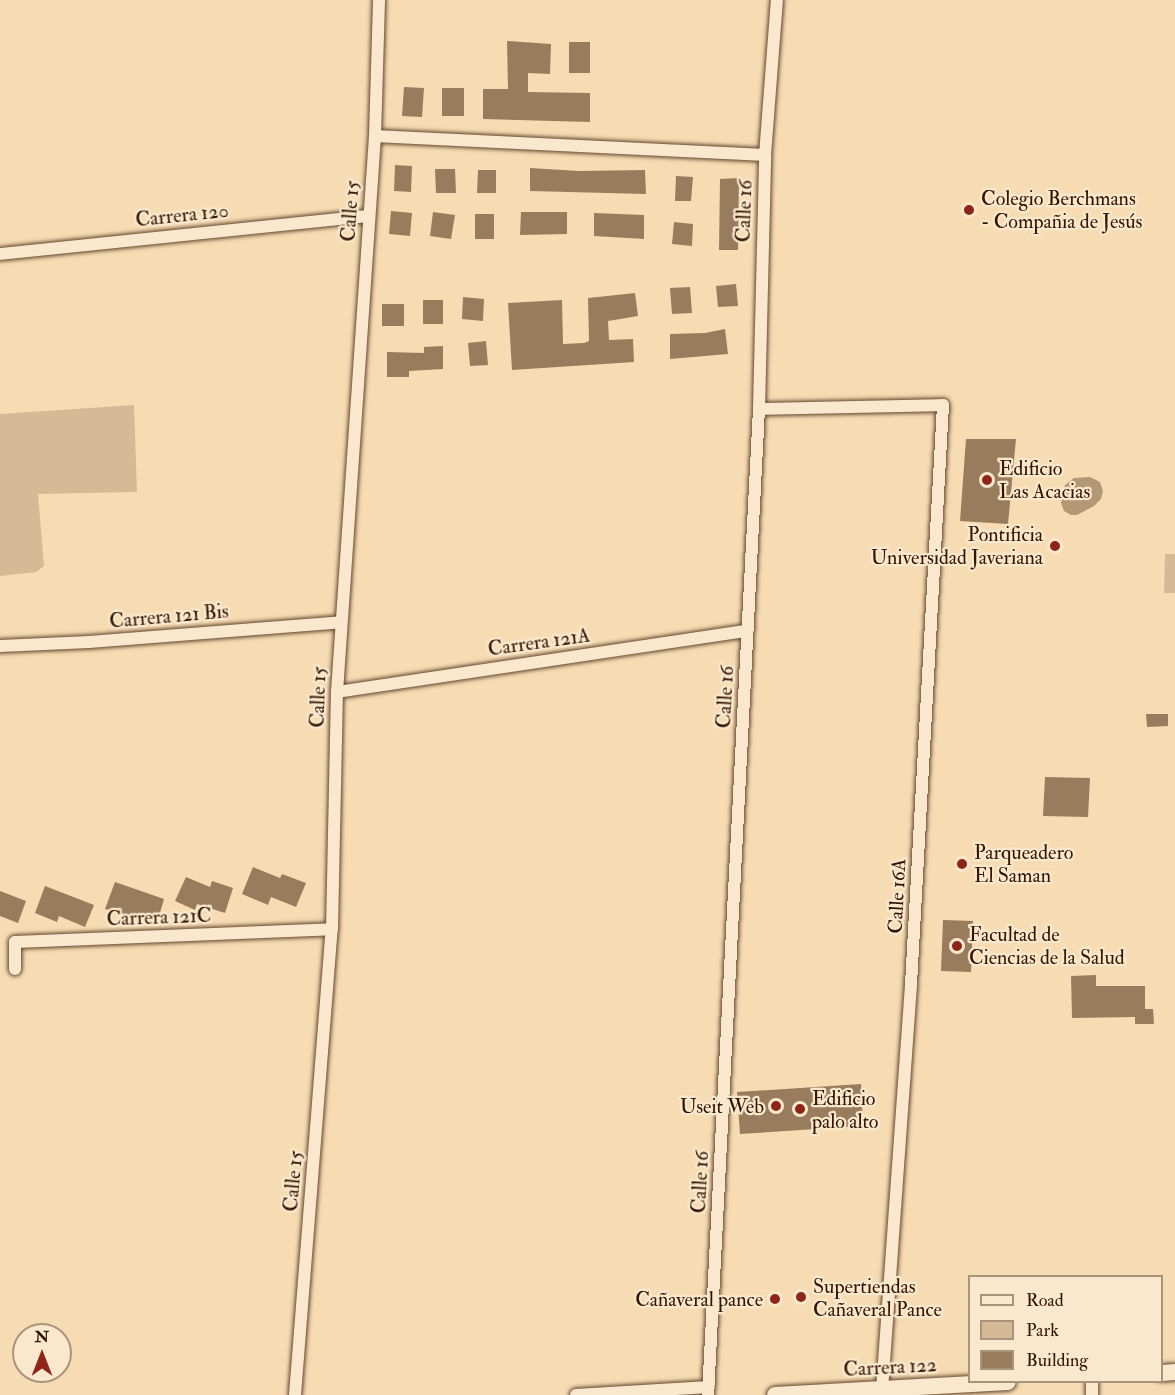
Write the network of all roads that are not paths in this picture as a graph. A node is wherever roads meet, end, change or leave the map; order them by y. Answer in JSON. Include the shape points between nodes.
{"nodes":[{"id":1,"x":379,"y":0,"type":"edge"},
{"id":2,"x":777,"y":0,"type":"edge"},
{"id":3,"x":375,"y":136,"type":"junction"},
{"id":4,"x":765,"y":155,"type":"junction"},
{"id":5,"x":369,"y":216,"type":"junction"},
{"id":6,"x":0,"y":254,"type":"edge"},
{"id":7,"x":759,"y":409,"type":"junction"},
{"id":8,"x":341,"y":622,"type":"junction"},
{"id":9,"x":747,"y":631,"type":"junction"},
{"id":10,"x":0,"y":646,"type":"edge"},
{"id":11,"x":337,"y":692,"type":"junction"},
{"id":12,"x":332,"y":929,"type":"junction"},
{"id":13,"x":15,"y":969,"type":"dead end"},
{"id":14,"x":990,"y":1383,"type":"edge"},
{"id":15,"x":882,"y":1389,"type":"junction"},
{"id":16,"x":708,"y":1391,"type":"edge"},
{"id":17,"x":826,"y":1394,"type":"edge"},
{"id":18,"x":295,"y":1395,"type":"edge"},
{"id":19,"x":576,"y":1395,"type":"edge"},
{"id":20,"x":775,"y":1395,"type":"edge"}],
"edges":[{"from":1,"to":3,"type":"street","name":"Calle 15"},
{"from":2,"to":4,"type":"street","name":"Calle 16"},
{"from":3,"to":4,"type":"street"},
{"from":3,"to":5,"type":"street","name":"Calle 15"},
{"from":4,"to":7,"type":"street","name":"Calle 16"},
{"from":5,"to":6,"type":"street","name":"Carrera 120"},
{"from":5,"to":8,"type":"street","name":"Calle 15"},
{"from":7,"to":9,"type":"street","name":"Calle 16"},
{"from":7,"to":15,"type":"street","name":"Calle 16A","via":[[943,405],[912,974]]},
{"from":8,"to":10,"type":"street","name":"Carrera 121 Bis"},
{"from":8,"to":11,"type":"street","name":"Calle 15"},
{"from":9,"to":11,"type":"street","name":"Carrera 121A"},
{"from":9,"to":16,"type":"street","name":"Calle 16"},
{"from":11,"to":12,"type":"street","name":"Calle 15"},
{"from":12,"to":13,"type":"street","name":"Carrera 121C","via":[[15,942]]},
{"from":12,"to":18,"type":"street","name":"Calle 15"},
{"from":14,"to":15,"type":"street","name":"Carrera 122"},
{"from":15,"to":17,"type":"street","name":"Carrera 122"},
{"from":16,"to":19,"type":"street"},
{"from":17,"to":20,"type":"street","name":"Carrera 122"}]}
